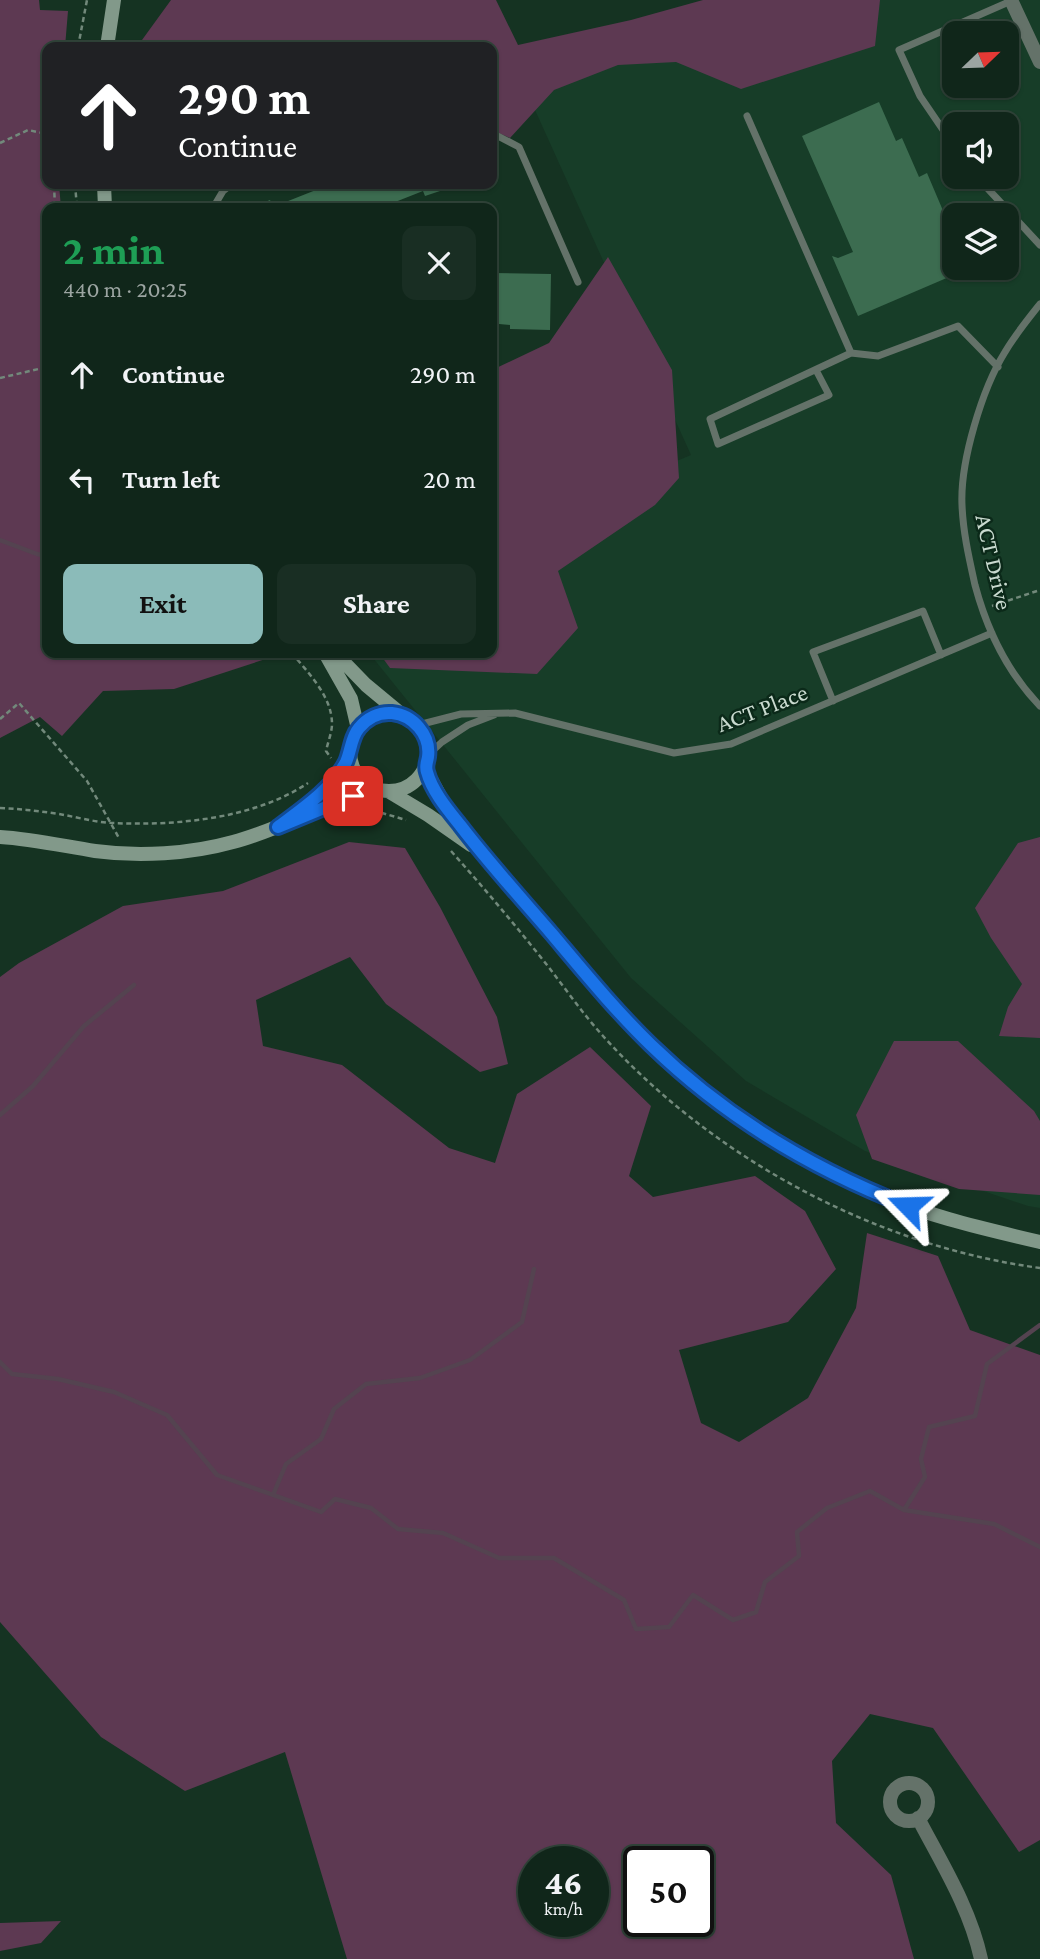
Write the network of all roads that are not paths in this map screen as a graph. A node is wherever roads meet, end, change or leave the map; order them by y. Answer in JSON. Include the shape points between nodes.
{"nodes":[{"id":1,"x":114,"y":0,"type":"edge"},
{"id":2,"x":1011,"y":0,"type":"edge"},
{"id":3,"x":108,"y":42,"type":"edge"},
{"id":4,"x":1040,"y":62,"type":"edge"},
{"id":5,"x":747,"y":116,"type":"dead end"},
{"id":6,"x":942,"y":128,"type":"edge"},
{"id":7,"x":497,"y":136,"type":"edge"},
{"id":8,"x":988,"y":189,"type":"edge"},
{"id":9,"x":1040,"y":246,"type":"edge"},
{"id":10,"x":578,"y":282,"type":"dead end"},
{"id":11,"x":1040,"y":304,"type":"edge"},
{"id":12,"x":851,"y":353,"type":"junction"},
{"id":13,"x":998,"y":367,"type":"junction"},
{"id":14,"x":816,"y":370,"type":"junction"},
{"id":15,"x":992,"y":633,"type":"junction"},
{"id":16,"x":941,"y":655,"type":"junction"},
{"id":17,"x":328,"y":658,"type":"edge"},
{"id":18,"x":340,"y":658,"type":"edge"},
{"id":19,"x":833,"y":701,"type":"junction"},
{"id":20,"x":1040,"y":706,"type":"edge"},
{"id":21,"x":495,"y":714,"type":"junction"},
{"id":22,"x":402,"y":715,"type":"junction"},
{"id":23,"x":415,"y":723,"type":"junction"},
{"id":24,"x":358,"y":729,"type":"junction"},
{"id":25,"x":350,"y":752,"type":"junction"},
{"id":26,"x":427,"y":762,"type":"junction"},
{"id":27,"x":383,"y":790,"type":"junction"},
{"id":28,"x":278,"y":827,"type":"junction"},
{"id":29,"x":0,"y":837,"type":"edge"},
{"id":30,"x":481,"y":851,"type":"junction"},
{"id":31,"x":1040,"y":1242,"type":"edge"},
{"id":32,"x":918,"y":1818,"type":"dead end"},
{"id":33,"x":981,"y":1959,"type":"edge"}],
"edges":[{"from":1,"to":3,"type":"main road"},
{"from":2,"to":4,"type":"street"},
{"from":2,"to":6,"type":"lane","via":[[899,50],[920,96]]},
{"from":5,"to":12,"type":"lane"},
{"from":7,"to":10,"type":"lane","via":[[519,147]]},
{"from":8,"to":9,"type":"lane"},
{"from":11,"to":13,"type":"lane","name":"ACT Drive"},
{"from":12,"to":13,"type":"lane","via":[[878,355],[958,326]]},
{"from":12,"to":14,"type":"lane"},
{"from":13,"to":15,"type":"lane","name":"ACT Drive","via":[[966,457],[962,503],[967,552]]},
{"from":14,"to":14,"type":"lane","via":[[710,419],[718,444],[829,395]]},
{"from":15,"to":16,"type":"lane","name":"ACT Place"},
{"from":15,"to":20,"type":"lane","name":"ACT Drive","via":[[1004,659]]},
{"from":16,"to":19,"type":"lane","name":"ACT Place"},
{"from":16,"to":19,"type":"lane","via":[[923,611],[813,652]]},
{"from":17,"to":24,"type":"main road","via":[[351,699]]},
{"from":18,"to":22,"type":"main road"},
{"from":19,"to":21,"type":"lane","name":"ACT Place","via":[[731,744],[674,753],[515,713]]},
{"from":21,"to":23,"type":"lane","name":"ACT Place","via":[[461,714]]},
{"from":21,"to":26,"type":"lane","name":"ACT Place","via":[[467,724],[442,742]]},
{"from":22,"to":23,"type":"main road"},
{"from":22,"to":24,"type":"main road","via":[[378,715]]},
{"from":23,"to":26,"type":"main road","via":[[427,742]]},
{"from":24,"to":25,"type":"main road"},
{"from":25,"to":27,"type":"main road","via":[[358,776]]},
{"from":25,"to":28,"type":"main road","via":[[330,783]]},
{"from":26,"to":27,"type":"main road","via":[[407,788]]},
{"from":26,"to":30,"type":"main road","via":[[447,809]]},
{"from":27,"to":28,"type":"main road","via":[[353,796]]},
{"from":27,"to":30,"type":"main road"},
{"from":28,"to":29,"type":"main road","via":[[231,843],[165,853],[127,853]]},
{"from":30,"to":31,"type":"main road","via":[[643,1037],[732,1113],[781,1146],[864,1189],[964,1224]]},
{"from":32,"to":33,"type":"street","via":[[975,1930]]}]}
